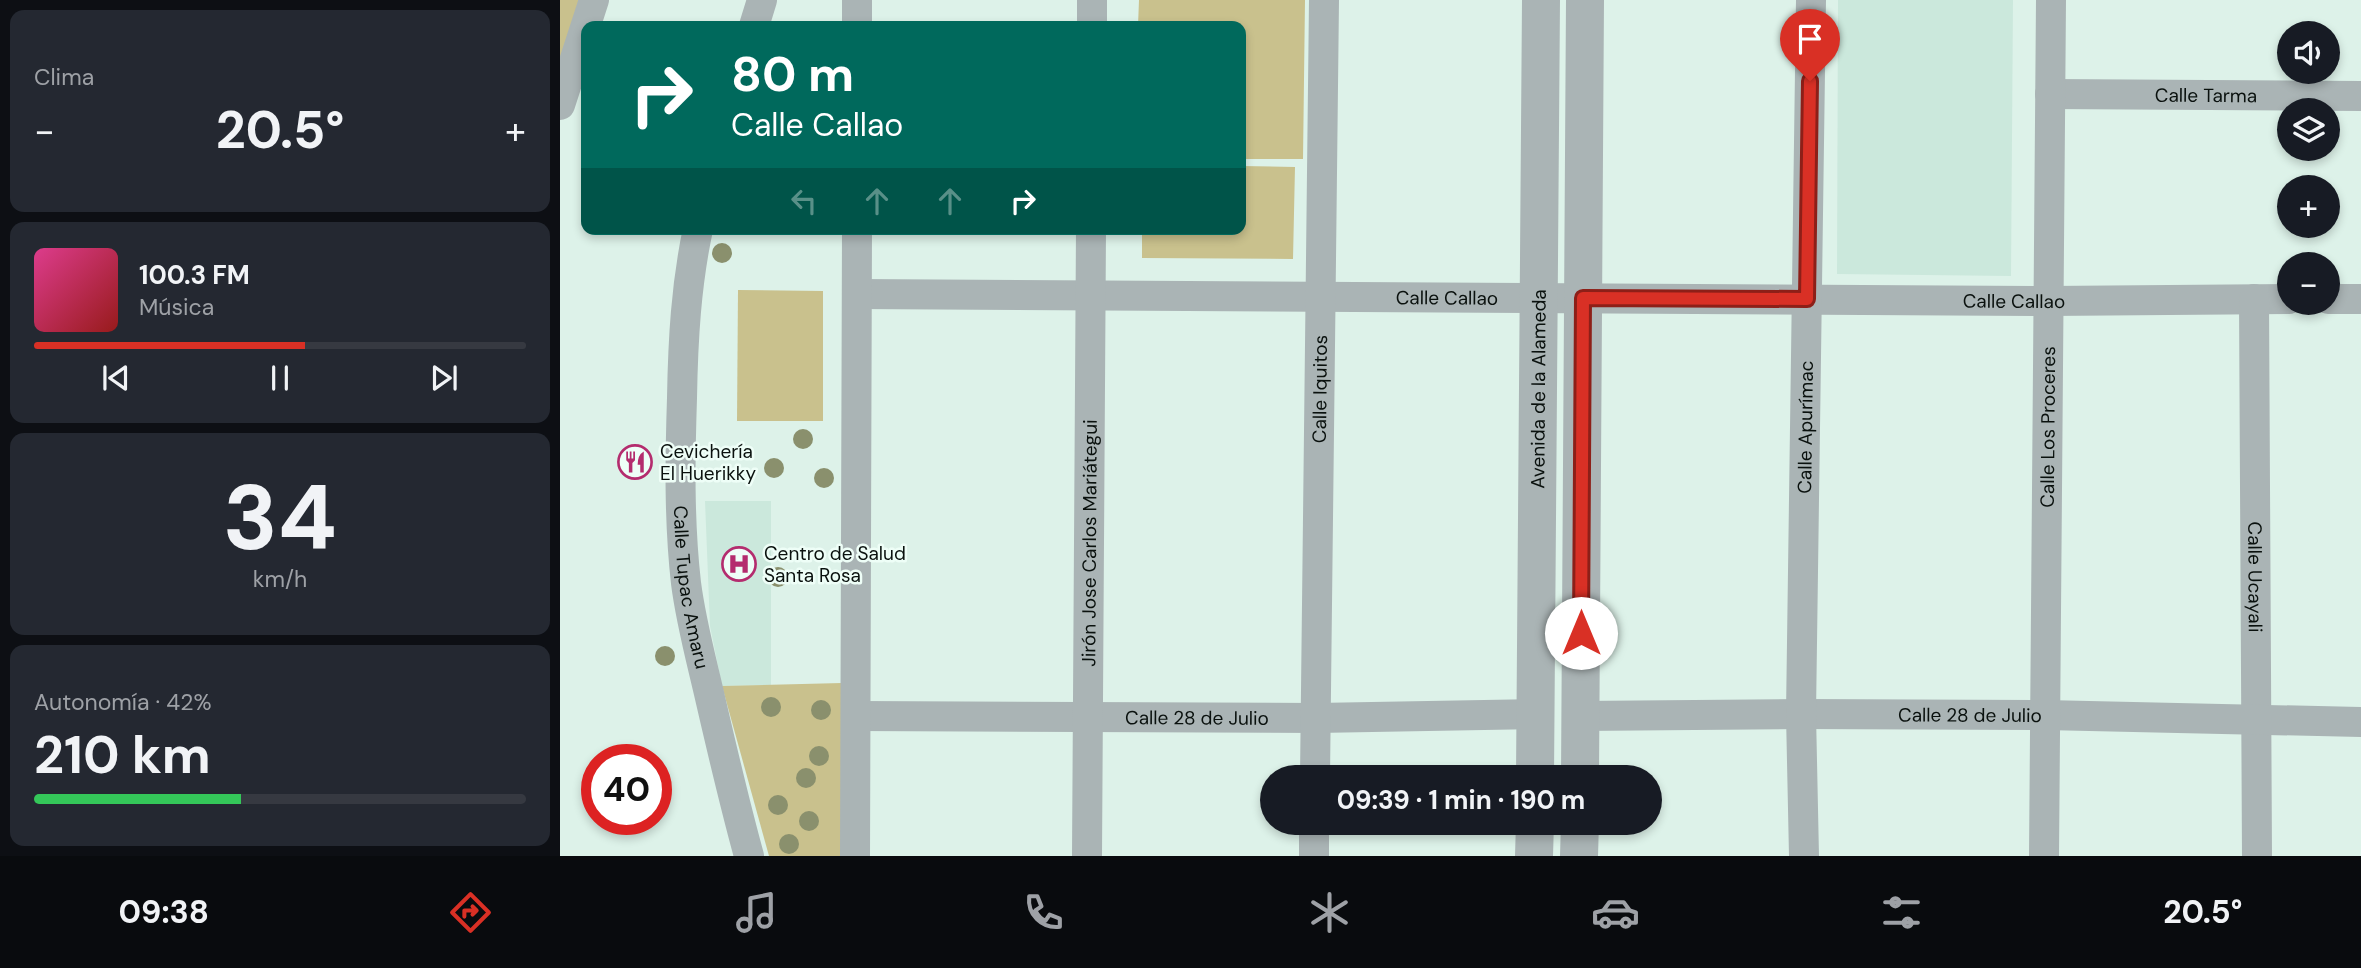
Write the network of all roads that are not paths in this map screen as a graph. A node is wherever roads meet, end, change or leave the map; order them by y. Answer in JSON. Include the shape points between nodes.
{"nodes":[{"id":1,"x":594,"y":0,"type":"edge"},
{"id":2,"x":762,"y":0,"type":"edge"},
{"id":3,"x":857,"y":0,"type":"edge"},
{"id":4,"x":1092,"y":0,"type":"edge"},
{"id":5,"x":1324,"y":0,"type":"edge"},
{"id":6,"x":1541,"y":0,"type":"edge"},
{"id":7,"x":1585,"y":0,"type":"edge"},
{"id":8,"x":1811,"y":0,"type":"edge"},
{"id":9,"x":2051,"y":0,"type":"edge"},
{"id":10,"x":587,"y":21,"type":"edge"},
{"id":11,"x":756,"y":21,"type":"edge"},
{"id":12,"x":857,"y":21,"type":"edge"},
{"id":13,"x":1092,"y":21,"type":"edge"},
{"id":14,"x":581,"y":40,"type":"edge"},
{"id":15,"x":2050,"y":94,"type":"junction"},
{"id":16,"x":2361,"y":96,"type":"edge"},
{"id":17,"x":560,"y":105,"type":"edge"},
{"id":18,"x":697,"y":235,"type":"edge"},
{"id":19,"x":857,"y":235,"type":"edge"},
{"id":20,"x":1091,"y":235,"type":"edge"},
{"id":21,"x":857,"y":294,"type":"junction"},
{"id":22,"x":1091,"y":295,"type":"junction"},
{"id":23,"x":1321,"y":297,"type":"junction"},
{"id":24,"x":1583,"y":298,"type":"junction"},
{"id":25,"x":1538,"y":299,"type":"junction"},
{"id":26,"x":1807,"y":299,"type":"junction"},
{"id":27,"x":2254,"y":299,"type":"junction"},
{"id":28,"x":2277,"y":299,"type":"edge"},
{"id":29,"x":2340,"y":299,"type":"edge"},
{"id":30,"x":2361,"y":299,"type":"edge"},
{"id":31,"x":2049,"y":301,"type":"junction"},
{"id":32,"x":1536,"y":714,"type":"junction"},
{"id":33,"x":1801,"y":714,"type":"junction"},
{"id":34,"x":2045,"y":715,"type":"junction"},
{"id":35,"x":857,"y":716,"type":"junction"},
{"id":36,"x":1580,"y":716,"type":"junction"},
{"id":37,"x":1089,"y":717,"type":"junction"},
{"id":38,"x":1316,"y":718,"type":"junction"},
{"id":39,"x":2256,"y":720,"type":"junction"},
{"id":40,"x":2361,"y":722,"type":"edge"},
{"id":41,"x":1315,"y":765,"type":"edge"},
{"id":42,"x":1535,"y":765,"type":"edge"},
{"id":43,"x":1580,"y":765,"type":"edge"},
{"id":44,"x":1314,"y":835,"type":"edge"},
{"id":45,"x":1535,"y":835,"type":"edge"},
{"id":46,"x":1580,"y":835,"type":"edge"},
{"id":47,"x":749,"y":856,"type":"edge"},
{"id":48,"x":855,"y":856,"type":"edge"},
{"id":49,"x":1087,"y":856,"type":"edge"},
{"id":50,"x":1314,"y":856,"type":"edge"},
{"id":51,"x":1534,"y":856,"type":"edge"},
{"id":52,"x":1579,"y":856,"type":"edge"},
{"id":53,"x":1804,"y":856,"type":"edge"},
{"id":54,"x":2043,"y":856,"type":"edge"},
{"id":55,"x":2257,"y":856,"type":"edge"}],
"edges":[{"from":1,"to":10,"type":"street"},
{"from":2,"to":11,"type":"street"},
{"from":3,"to":12,"type":"street"},
{"from":4,"to":13,"type":"street"},
{"from":5,"to":23,"type":"street","name":"Calle Iquitos"},
{"from":6,"to":25,"type":"street","name":"Avenida de la Alameda"},
{"from":7,"to":24,"type":"street"},
{"from":8,"to":26,"type":"street","name":"Calle Apurímac"},
{"from":9,"to":15,"type":"street","name":"Calle Los Proceres"},
{"from":14,"to":17,"type":"street"},
{"from":15,"to":16,"type":"street","name":"Calle Tarma"},
{"from":15,"to":31,"type":"street","name":"Calle Los Proceres"},
{"from":18,"to":47,"type":"street","name":"Calle Tupac Amaru","via":[[684,329],[682,535],[695,633]]},
{"from":19,"to":21,"type":"street"},
{"from":20,"to":22,"type":"street","name":"Jirón Jose Carlos Mariátegui"},
{"from":21,"to":22,"type":"street","name":"Calle Callao"},
{"from":21,"to":35,"type":"street"},
{"from":22,"to":23,"type":"street","name":"Calle Callao"},
{"from":22,"to":37,"type":"street","name":"Jirón Jose Carlos Mariátegui"},
{"from":23,"to":25,"type":"street","name":"Calle Callao"},
{"from":23,"to":38,"type":"street","name":"Calle Iquitos"},
{"from":24,"to":25,"type":"street","name":"Calle Callao"},
{"from":24,"to":26,"type":"street","name":"Calle Callao"},
{"from":24,"to":36,"type":"street"},
{"from":25,"to":32,"type":"street","name":"Avenida de la Alameda"},
{"from":26,"to":31,"type":"street","name":"Calle Callao"},
{"from":26,"to":33,"type":"street","name":"Calle Apurímac"},
{"from":27,"to":28,"type":"street","name":"Calle Callao"},
{"from":27,"to":31,"type":"street","name":"Calle Callao"},
{"from":27,"to":39,"type":"street","name":"Calle Ucayali"},
{"from":29,"to":30,"type":"street"},
{"from":31,"to":34,"type":"street","name":"Calle Los Proceres"},
{"from":32,"to":38,"type":"street","name":"Calle 28 de Julio"},
{"from":32,"to":42,"type":"street","name":"Avenida de la Alameda"},
{"from":33,"to":34,"type":"street","name":"Calle 28 de Julio"},
{"from":33,"to":36,"type":"street","name":"Calle 28 de Julio"},
{"from":33,"to":53,"type":"street","name":"Calle Apurímac"},
{"from":34,"to":39,"type":"street","name":"Calle 28 de Julio"},
{"from":34,"to":54,"type":"street","name":"Calle Los Proceres"},
{"from":35,"to":37,"type":"street","name":"Calle 28 de Julio"},
{"from":35,"to":48,"type":"street"},
{"from":36,"to":43,"type":"street"},
{"from":37,"to":38,"type":"street","name":"Calle 28 de Julio"},
{"from":37,"to":49,"type":"street","name":"Jirón Jose Carlos Mariátegui"},
{"from":38,"to":41,"type":"street","name":"Calle Iquitos"},
{"from":39,"to":40,"type":"street","name":"Calle 28 de Julio"},
{"from":39,"to":55,"type":"street","name":"Calle Ucayali"},
{"from":44,"to":50,"type":"street"},
{"from":45,"to":51,"type":"street"},
{"from":46,"to":52,"type":"street"}]}
